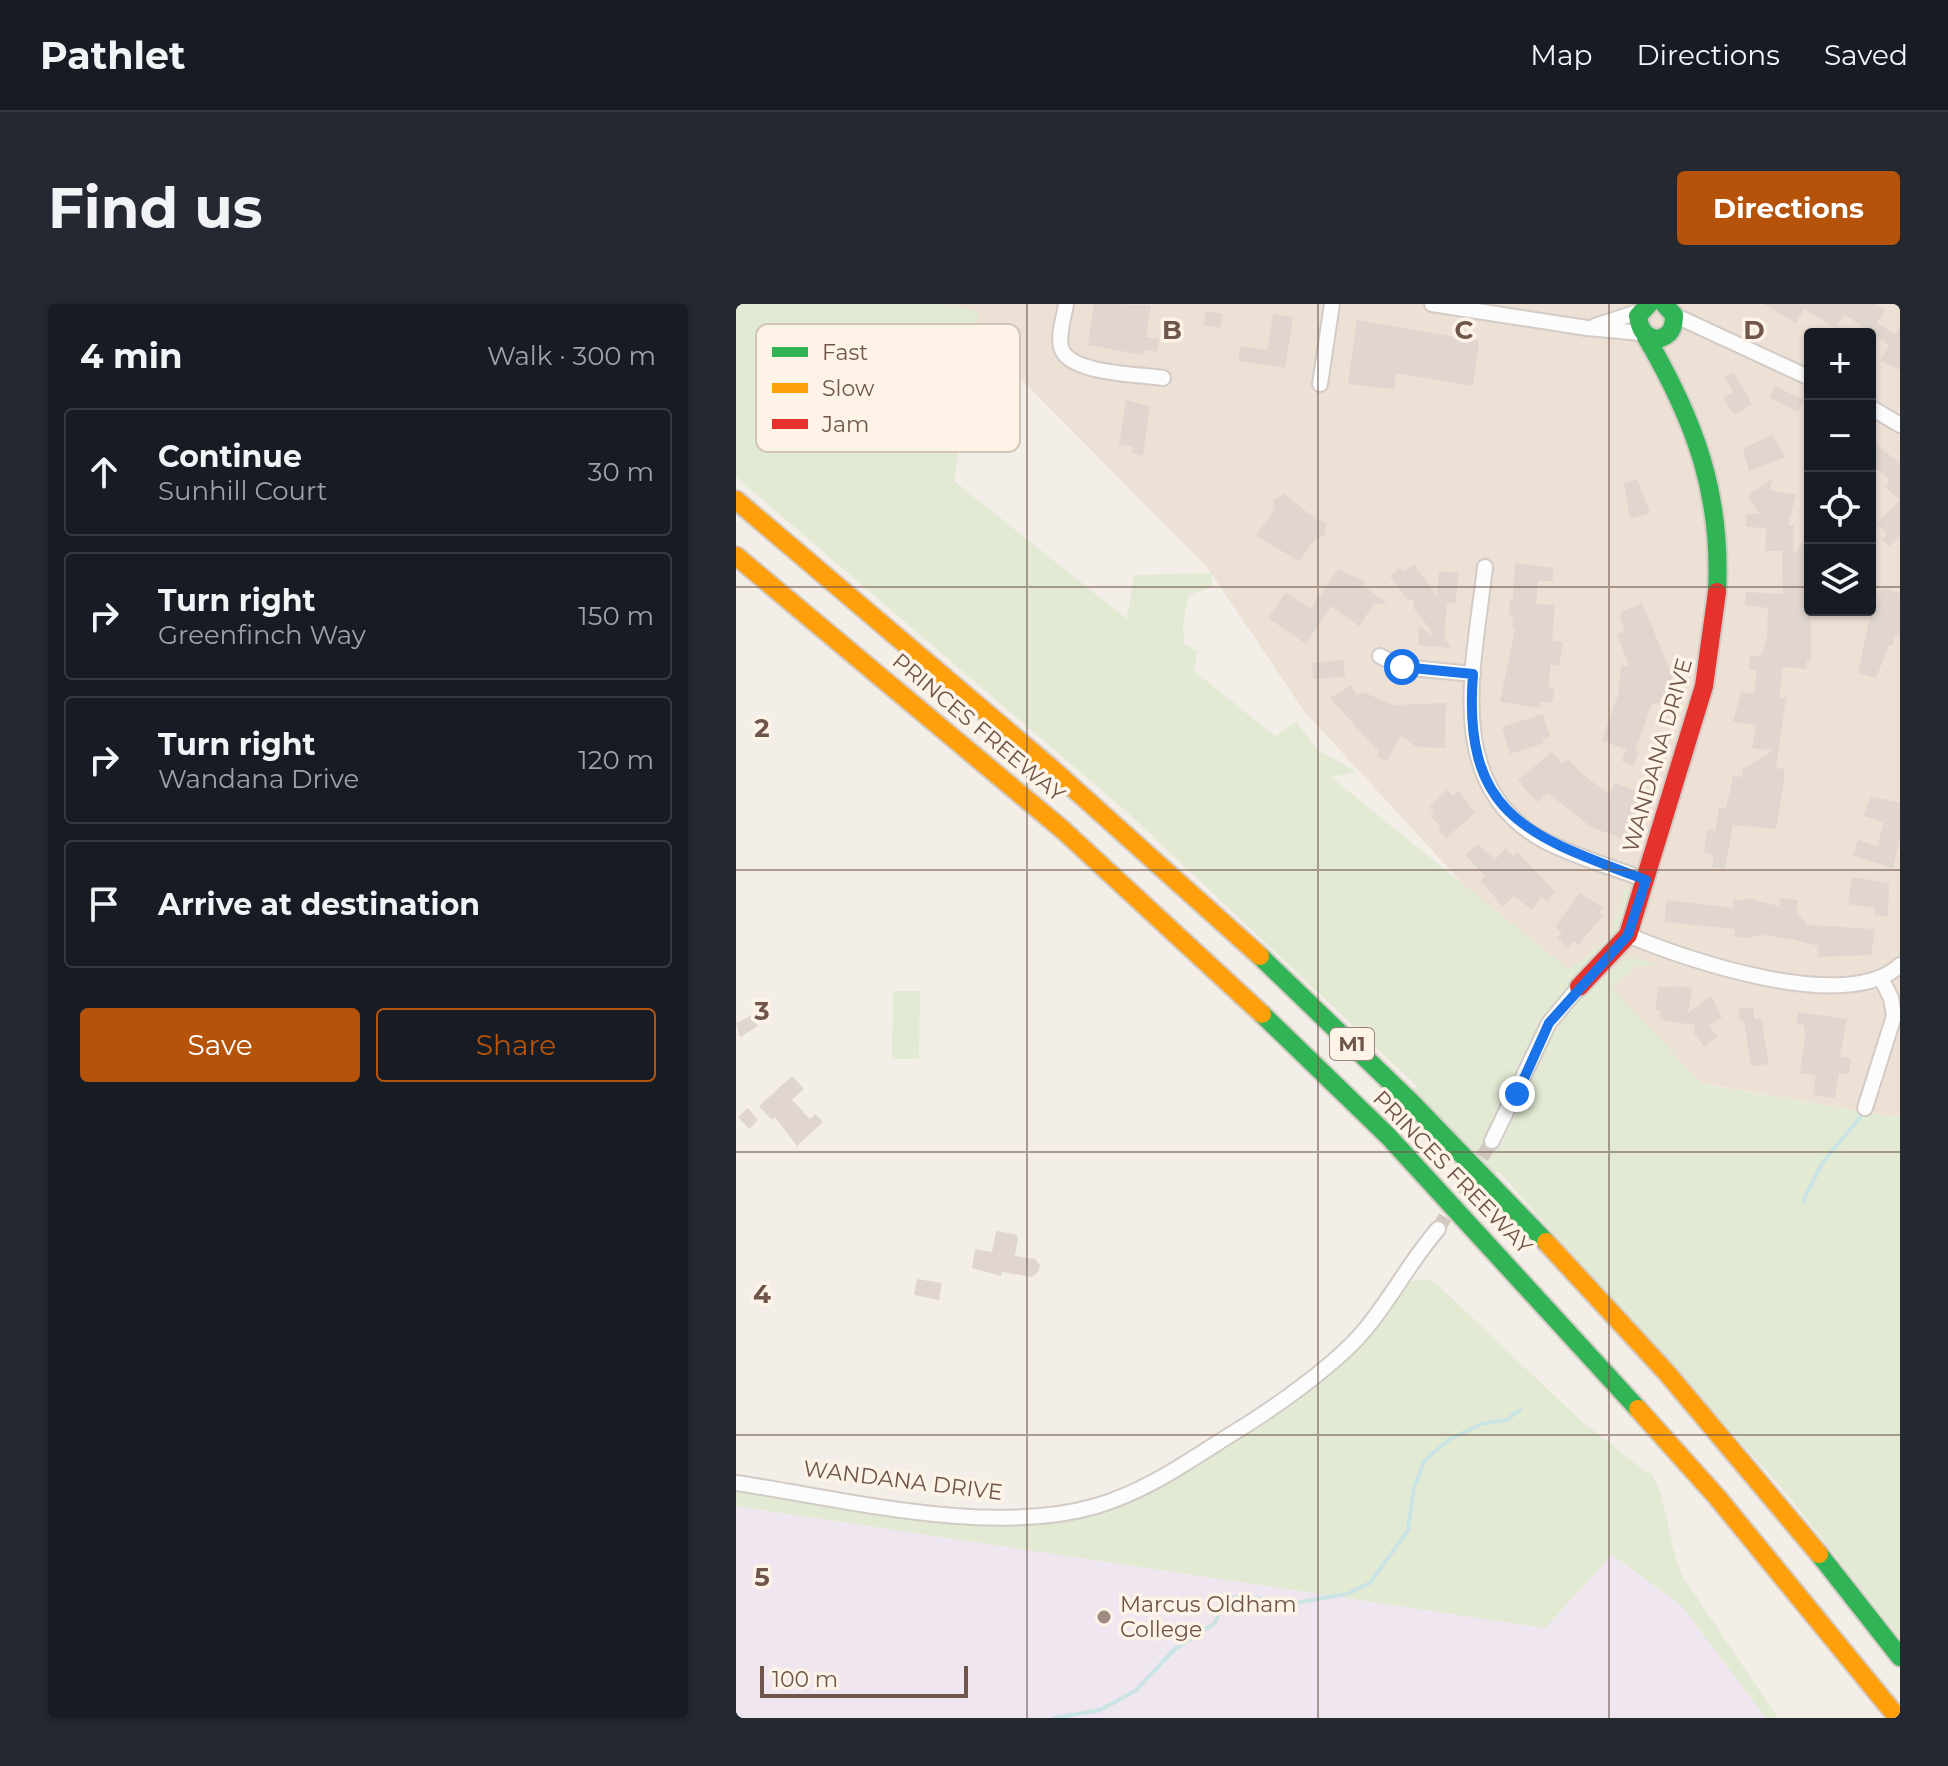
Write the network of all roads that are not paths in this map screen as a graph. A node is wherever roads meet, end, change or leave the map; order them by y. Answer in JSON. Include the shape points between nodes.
{"nodes":[{"id":1,"x":1066,"y":304,"type":"edge"},
{"id":2,"x":1332,"y":304,"type":"edge"},
{"id":3,"x":1432,"y":304,"type":"edge"},
{"id":4,"x":1660,"y":313,"type":"edge"},
{"id":5,"x":1587,"y":328,"type":"junction"},
{"id":6,"x":1644,"y":335,"type":"junction"},
{"id":7,"x":1804,"y":375,"type":"edge"},
{"id":8,"x":1163,"y":378,"type":"dead end"},
{"id":9,"x":1320,"y":384,"type":"dead end"},
{"id":10,"x":1677,"y":390,"type":"junction"},
{"id":11,"x":1876,"y":411,"type":"edge"},
{"id":12,"x":1900,"y":425,"type":"edge"},
{"id":13,"x":736,"y":500,"type":"edge"},
{"id":14,"x":736,"y":556,"type":"edge"},
{"id":15,"x":1485,"y":567,"type":"dead end"},
{"id":16,"x":1380,"y":656,"type":"dead end"},
{"id":17,"x":1473,"y":674,"type":"junction"},
{"id":18,"x":1646,"y":880,"type":"junction"},
{"id":19,"x":1628,"y":935,"type":"junction"},
{"id":20,"x":1900,"y":965,"type":"edge"},
{"id":21,"x":1881,"y":978,"type":"junction"},
{"id":22,"x":1579,"y":987,"type":"joint"},
{"id":23,"x":1865,"y":1108,"type":"dead end"},
{"id":24,"x":1492,"y":1141,"type":"tunnel mouth"},
{"id":25,"x":1438,"y":1229,"type":"tunnel mouth"},
{"id":26,"x":736,"y":1483,"type":"edge"},
{"id":27,"x":1900,"y":1657,"type":"edge"},
{"id":28,"x":1898,"y":1718,"type":"edge"}],
"edges":[{"from":1,"to":8,"type":"street","via":[[1060,343],[1064,356],[1078,366]]},
{"from":2,"to":9,"type":"street"},
{"from":3,"to":5,"type":"street"},
{"from":4,"to":5,"type":"street"},
{"from":4,"to":6,"type":"main road","via":[[1638,322]]},
{"from":4,"to":6,"type":"main road","via":[[1657,340]]},
{"from":4,"to":7,"type":"street"},
{"from":4,"to":10,"type":"main road","name":"WANDANA DRIVE"},
{"from":5,"to":6,"type":"street"},
{"from":6,"to":10,"type":"main road","name":"WANDANA DRIVE"},
{"from":10,"to":18,"type":"main road","name":"WANDANA DRIVE","via":[[1708,475],[1719,548],[1715,625],[1704,686]]},
{"from":11,"to":12,"type":"street"},
{"from":13,"to":27,"type":"main road","name":"PRINCES FREEWAY","number":"M1","via":[[1059,773],[1234,931],[1430,1121],[1627,1328],[1754,1473]]},
{"from":14,"to":28,"type":"main road","name":"PRINCES FREEWAY","number":"M1","via":[[1063,830],[1388,1136],[1717,1497]]},
{"from":15,"to":17,"type":"street"},
{"from":16,"to":17,"type":"street","via":[[1402,667]]},
{"from":17,"to":18,"type":"street","via":[[1474,746],[1486,782],[1507,810],[1546,841]]},
{"from":18,"to":19,"type":"main road","name":"WANDANA DRIVE"},
{"from":19,"to":21,"type":"street","via":[[1760,978],[1841,983]]},
{"from":19,"to":22,"type":"main road","name":"WANDANA DRIVE"},
{"from":20,"to":21,"type":"street"},
{"from":21,"to":23,"type":"street","via":[[1894,1016]]},
{"from":22,"to":24,"type":"street","name":"WANDANA DRIVE","via":[[1549,1023]]},
{"from":25,"to":26,"type":"street","name":"WANDANA DRIVE","via":[[1363,1333],[1288,1397],[1154,1482],[1098,1506],[1018,1518],[957,1515]]}]}
